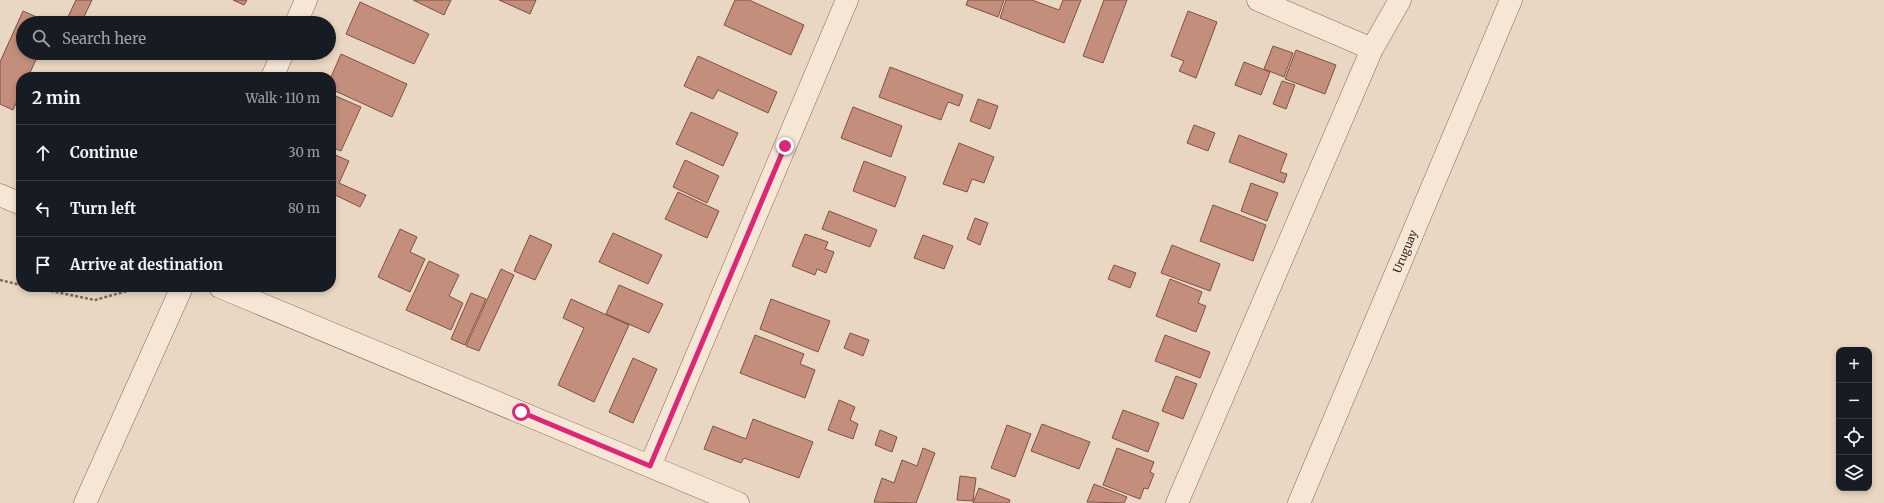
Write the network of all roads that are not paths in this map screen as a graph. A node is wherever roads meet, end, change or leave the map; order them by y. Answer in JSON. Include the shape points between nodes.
{"nodes":[{"id":1,"x":306,"y":0,"type":"edge"},
{"id":2,"x":847,"y":0,"type":"edge"},
{"id":3,"x":1258,"y":0,"type":"edge"},
{"id":4,"x":1400,"y":0,"type":"edge"},
{"id":5,"x":1511,"y":0,"type":"edge"},
{"id":6,"x":299,"y":16,"type":"edge"},
{"id":7,"x":1372,"y":49,"type":"junction"},
{"id":8,"x":280,"y":60,"type":"edge"},
{"id":9,"x":274,"y":72,"type":"edge"},
{"id":10,"x":0,"y":195,"type":"edge"},
{"id":11,"x":16,"y":202,"type":"edge"},
{"id":12,"x":180,"y":292,"type":"edge"},
{"id":13,"x":232,"y":292,"type":"edge"},
{"id":14,"x":650,"y":466,"type":"junction"},
{"id":15,"x":85,"y":503,"type":"edge"},
{"id":16,"x":738,"y":503,"type":"edge"},
{"id":17,"x":1177,"y":503,"type":"edge"},
{"id":18,"x":1298,"y":503,"type":"edge"}],
"edges":[{"from":1,"to":6,"type":"street"},
{"from":2,"to":14,"type":"street"},
{"from":3,"to":7,"type":"street"},
{"from":4,"to":7,"type":"street"},
{"from":5,"to":18,"type":"street","name":"Uruguay"},
{"from":7,"to":17,"type":"street"},
{"from":8,"to":9,"type":"street"},
{"from":10,"to":11,"type":"street"},
{"from":12,"to":15,"type":"street"},
{"from":13,"to":14,"type":"street"},
{"from":14,"to":16,"type":"street"}]}
